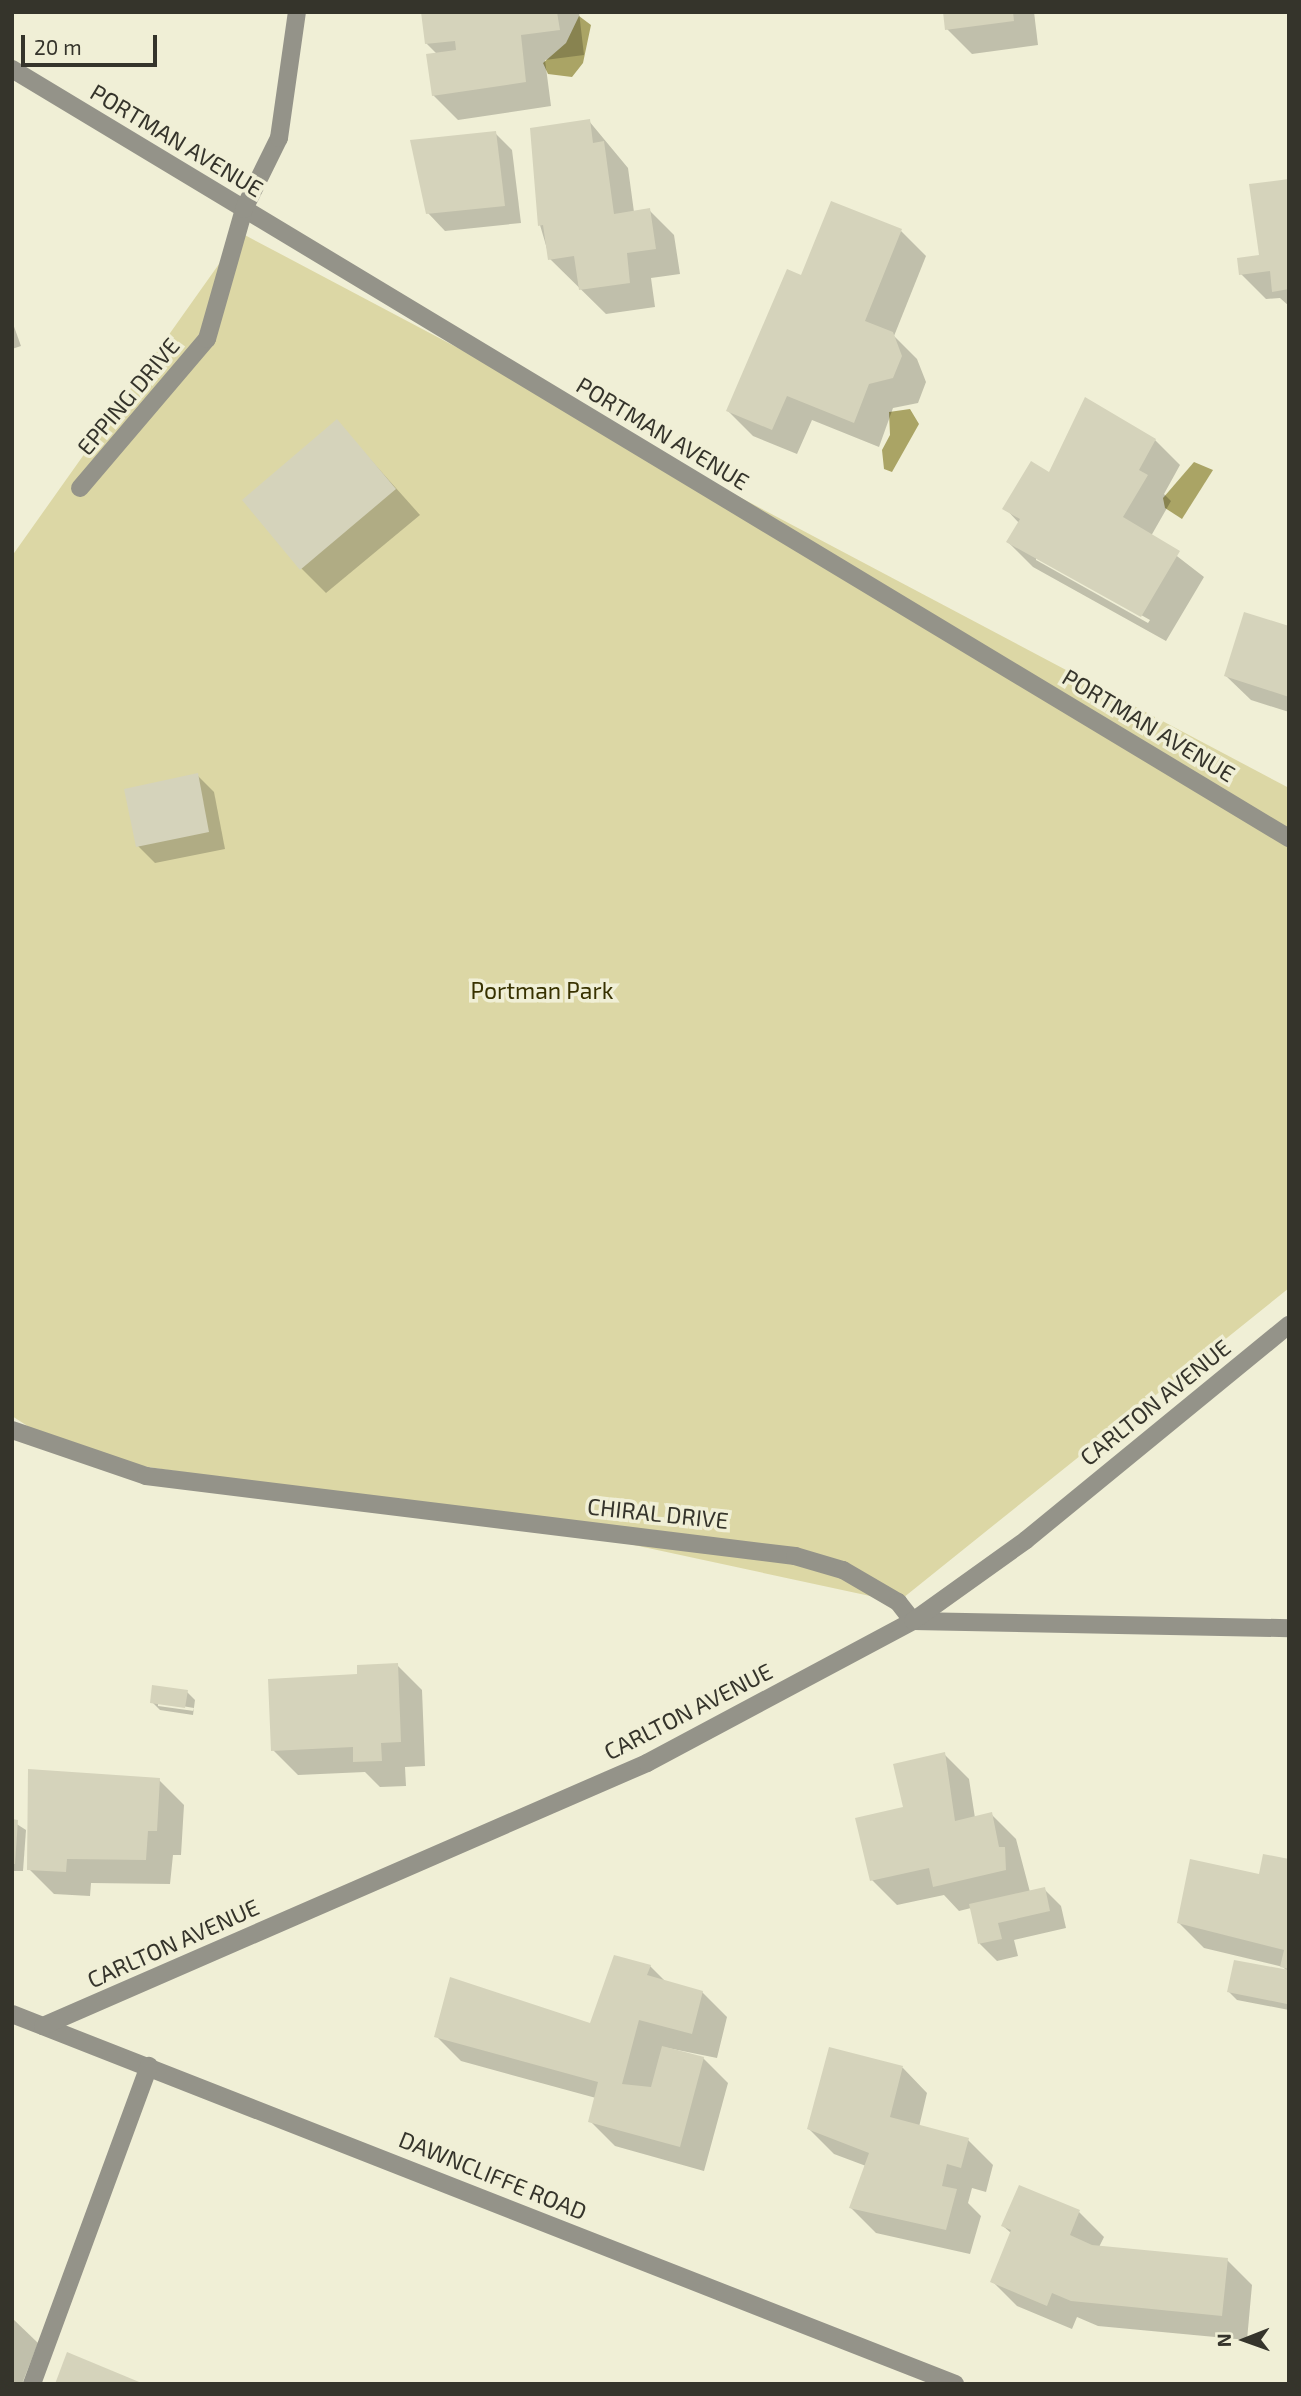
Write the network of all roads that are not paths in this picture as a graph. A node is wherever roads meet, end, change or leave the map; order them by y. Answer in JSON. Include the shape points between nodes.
{"nodes":[{"id":1,"x":297,"y":12,"type":"edge"},
{"id":2,"x":12,"y":69,"type":"edge"},
{"id":3,"x":244,"y":209,"type":"junction"},
{"id":4,"x":80,"y":488,"type":"dead end"},
{"id":5,"x":1289,"y":838,"type":"edge"},
{"id":6,"x":1289,"y":1325,"type":"edge"},
{"id":7,"x":12,"y":1430,"type":"edge"},
{"id":8,"x":913,"y":1621,"type":"junction"},
{"id":9,"x":1289,"y":1628,"type":"edge"},
{"id":10,"x":12,"y":2014,"type":"edge"},
{"id":11,"x":43,"y":2026,"type":"junction"},
{"id":12,"x":149,"y":2066,"type":"junction"},
{"id":13,"x":32,"y":2384,"type":"edge"},
{"id":14,"x":955,"y":2384,"type":"edge"}],
"edges":[{"from":1,"to":3,"type":"street","name":"EPPING DRIVE","via":[[279,138]]},
{"from":2,"to":3,"type":"street","name":"PORTMAN AVENUE"},
{"from":3,"to":4,"type":"street","name":"EPPING DRIVE","via":[[207,339]]},
{"from":3,"to":5,"type":"street","name":"PORTMAN AVENUE"},
{"from":6,"to":8,"type":"street","name":"CARLTON AVENUE","via":[[1026,1540]]},
{"from":7,"to":8,"type":"street","name":"CHIRAL DRIVE","via":[[146,1476],[795,1556],[843,1570],[898,1602]]},
{"from":8,"to":9,"type":"street"},
{"from":8,"to":11,"type":"street","name":"CARLTON AVENUE","via":[[647,1762]]},
{"from":10,"to":11,"type":"street","name":"DAWNCLIFFE ROAD"},
{"from":11,"to":12,"type":"street","name":"DAWNCLIFFE ROAD"},
{"from":12,"to":13,"type":"street"},
{"from":12,"to":14,"type":"street","name":"DAWNCLIFFE ROAD"}]}
